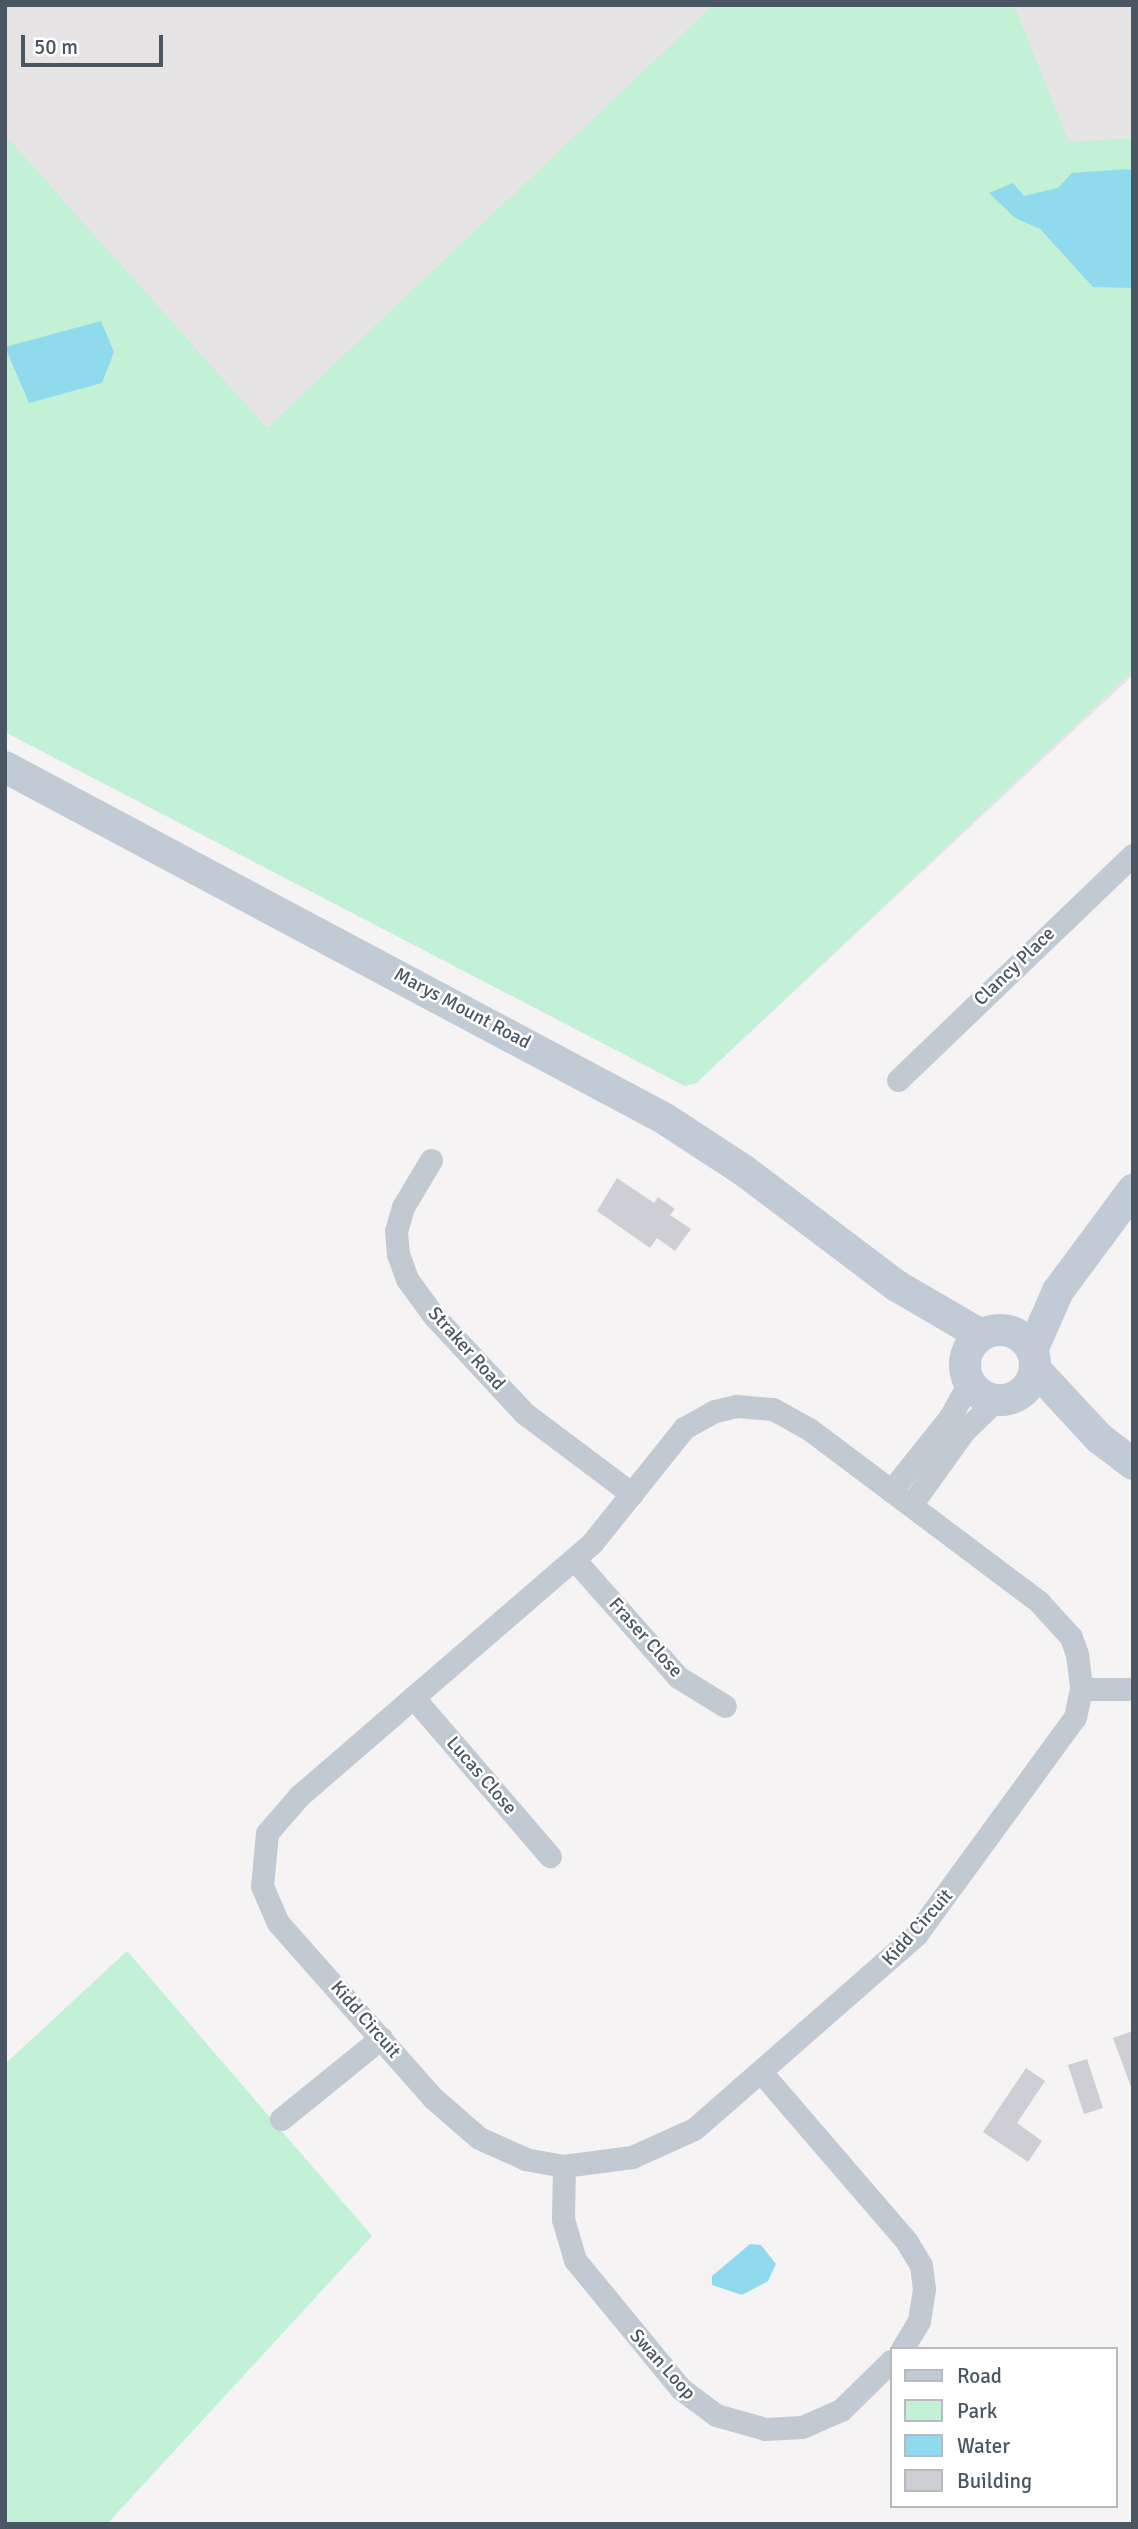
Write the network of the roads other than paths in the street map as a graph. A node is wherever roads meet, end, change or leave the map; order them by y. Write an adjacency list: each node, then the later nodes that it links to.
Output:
1 (5, 766): 6 (street, Marys Mount Road)
2 (1133, 855): 3 (street, Clancy Place)
3 (898, 1080)
4 (431, 1160): 15 (street, Straker Road)
5 (1133, 1190): 7 (street)
6 (897, 1286): 8 (street, Marys Mount Road); 10 (street, Marys Mount Road)
7 (1058, 1291): 8 (street); 9 (street)
8 (994, 1332): 9 (street); 10 (street)
9 (1034, 1359): 11 (street); 12 (street)
10 (967, 1373): 11 (street); 14 (street)
11 (1007, 1398): 12 (street); 16 (street)
12 (1100, 1438): 13 (street)
13 (1133, 1464)
14 (891, 1490): 15 (street, Kidd Circuit); 16 (street, Kidd Circuit)
15 (632, 1494): 17 (street, Kidd Circuit)
16 (911, 1505): 18 (street, Kidd Circuit)
17 (574, 1559): 20 (street, Kidd Circuit); 21 (street, Fraser Close)
18 (1081, 1689): 19 (street); 24 (street, Kidd Circuit)
19 (1133, 1689)
20 (413, 1697): 22 (street, Lucas Close); 23 (street, Kidd Circuit)
21 (725, 1706)
22 (550, 1856)
23 (380, 2038): 25 (street); 26 (street, Kidd Circuit)
24 (761, 2072): 26 (street, Kidd Circuit); 27 (street)
25 (281, 2119)
26 (564, 2166): 28 (street, Swan Loop)
27 (903, 2347)
28 (890, 2362)

